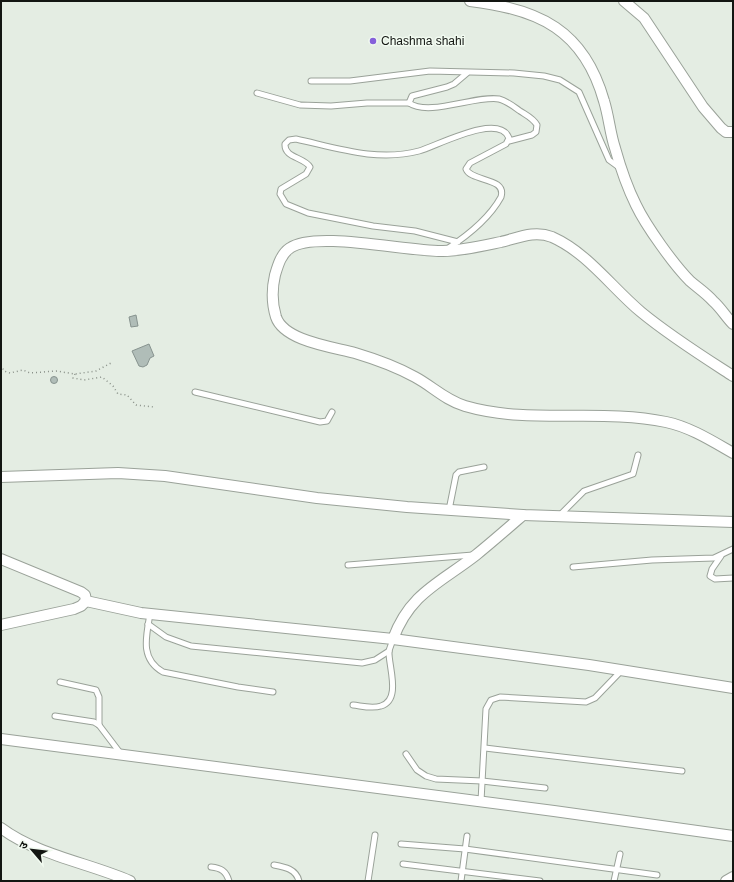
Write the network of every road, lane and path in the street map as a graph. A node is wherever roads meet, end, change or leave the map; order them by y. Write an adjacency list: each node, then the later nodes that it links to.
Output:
1 (470, 1): 9 (street)
2 (624, 1): 7 (street)
3 (467, 73): 4 (lane); 6 (lane); 9 (lane)
4 (311, 81)
5 (257, 93): 6 (lane)
6 (409, 103): 8 (lane)
7 (733, 132)
8 (509, 141): 10 (lane); 10 (lane)
9 (623, 169): 12 (street)
10 (458, 242): 11 (lane)
11 (443, 251): 16 (street); 20 (street)
12 (733, 324)
13 (111, 363): 15 (path)
14 (1, 366): 15 (path)
15 (75, 374): 18 (path)
16 (733, 376)
17 (195, 392): 19 (lane)
18 (154, 406)
19 (332, 412)
20 (733, 453)
21 (638, 455): 26 (lane)
22 (484, 467): 24 (lane)
23 (1, 477): 24 (street)
24 (449, 510): 25 (street)
25 (523, 515): 26 (street); 29 (street)
26 (559, 516): 27 (street)
27 (733, 522)
28 (733, 550): 30 (lane)
29 (477, 554): 32 (lane); 39 (street)
30 (721, 556): 33 (lane); 34 (lane)
31 (1, 559): 35 (street)
32 (348, 565)
33 (573, 567)
34 (733, 578)
35 (86, 601): 36 (street); 38 (street)
36 (150, 614): 37 (lane); 39 (street)
37 (148, 624): 40 (lane); 44 (lane)
38 (1, 625)
39 (393, 638): 40 (lane); 41 (street)
40 (389, 651): 45 (lane)
41 (622, 670): 43 (street); 49 (lane)
42 (60, 682): 47 (lane)
43 (733, 688)
44 (273, 692)
45 (353, 705)
46 (56, 716): 47 (lane)
47 (99, 725): 51 (lane)
48 (1, 739): 51 (street)
49 (485, 748): 52 (lane); 53 (lane)
50 (406, 754): 53 (lane)
51 (121, 755): 55 (street)
52 (682, 771)
53 (482, 781): 54 (lane); 55 (lane)
54 (545, 788)
55 (481, 801): 57 (street)
56 (1, 828): 72 (street)
57 (717, 834): 60 (street); 61 (street)
58 (375, 835): 75 (lane)
59 (467, 836): 63 (lane)
60 (733, 836)
61 (733, 843)
62 (401, 844): 63 (lane)
63 (465, 849): 68 (lane); 69 (lane)
64 (620, 854): 68 (lane)
65 (403, 864): 69 (lane)
66 (274, 865): 74 (lane)
67 (211, 867): 73 (lane)
68 (617, 870): 70 (lane); 78 (lane)
69 (462, 871): 76 (lane); 77 (lane)
70 (657, 875)
71 (733, 877): 79 (street)
72 (130, 881)
73 (229, 881)
74 (299, 881)
75 (368, 881)
76 (461, 881)
77 (540, 881)
78 (614, 881)
79 (726, 881)

